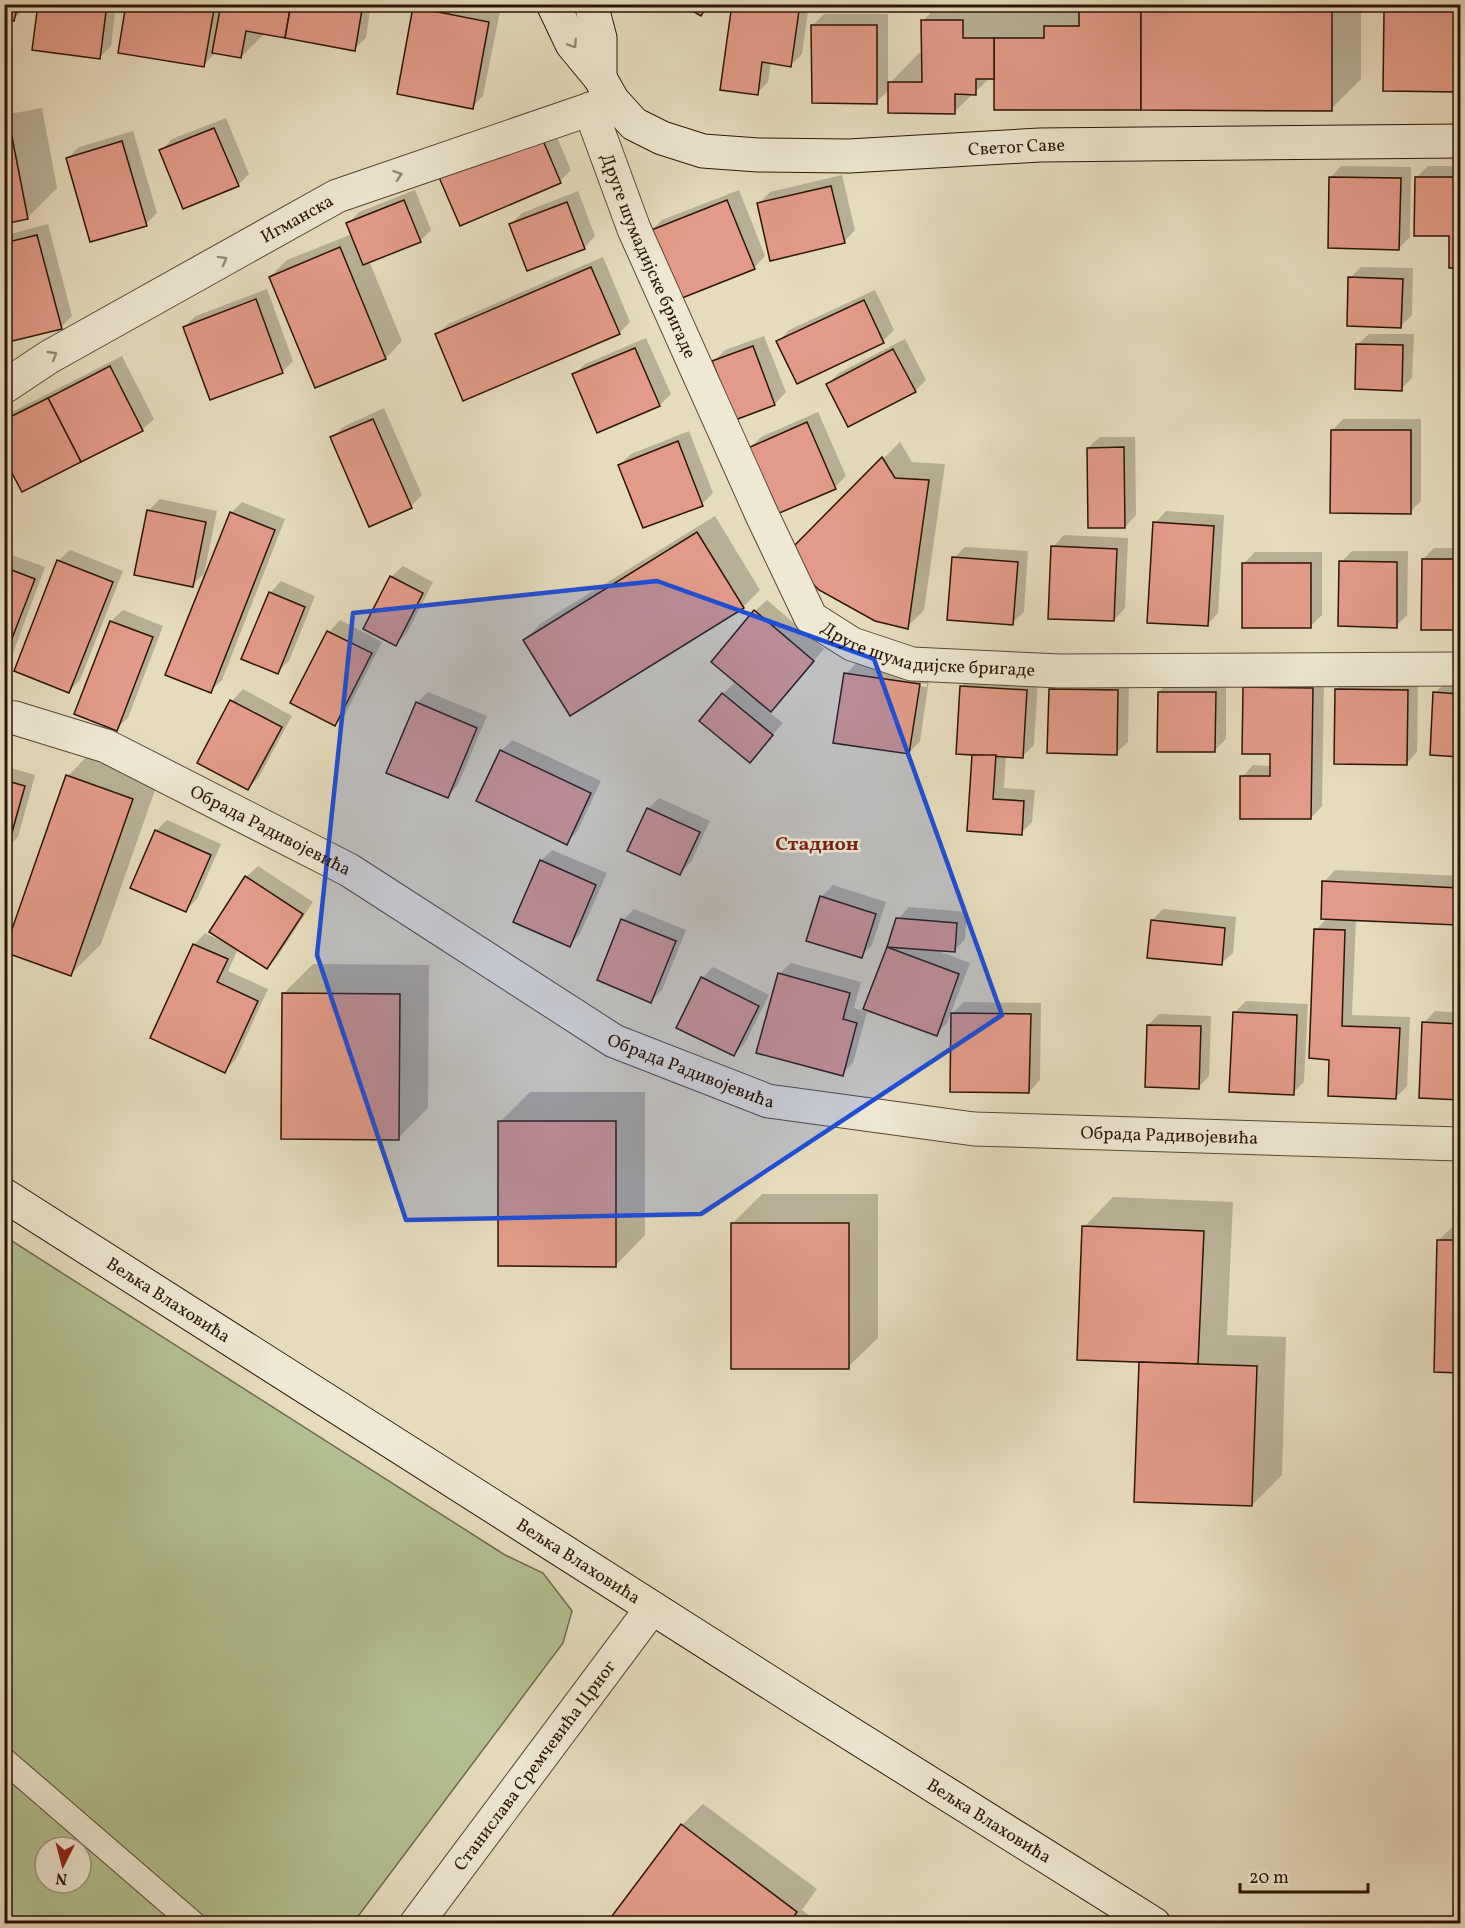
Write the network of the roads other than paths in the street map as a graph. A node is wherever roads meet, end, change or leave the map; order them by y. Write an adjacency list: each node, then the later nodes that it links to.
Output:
1 (553, 4): 3 (street, Друге шумадијске бригаде, one-way to 3)
2 (591, 4): 3 (street, Друге шумадијске бригаде)
3 (601, 96): 4 (street, Светог Саве); 5 (street, Игманска, one-way to 3); 6 (street, Друге шумадијске бригаде)
4 (1461, 141)
5 (4, 387)
6 (1461, 669)
7 (4, 717): 8 (street, Обрада Радивојевића)
8 (1461, 1144)
9 (4, 1195): 10 (street, Вељка Влаховића)
10 (652, 1608): 13 (street, Станислава Сремчевића Црног); 14 (street, Вељка Влаховића)
11 (4, 1760): 12 (lane)
12 (194, 1923)
13 (416, 1923)
14 (1154, 1923)

